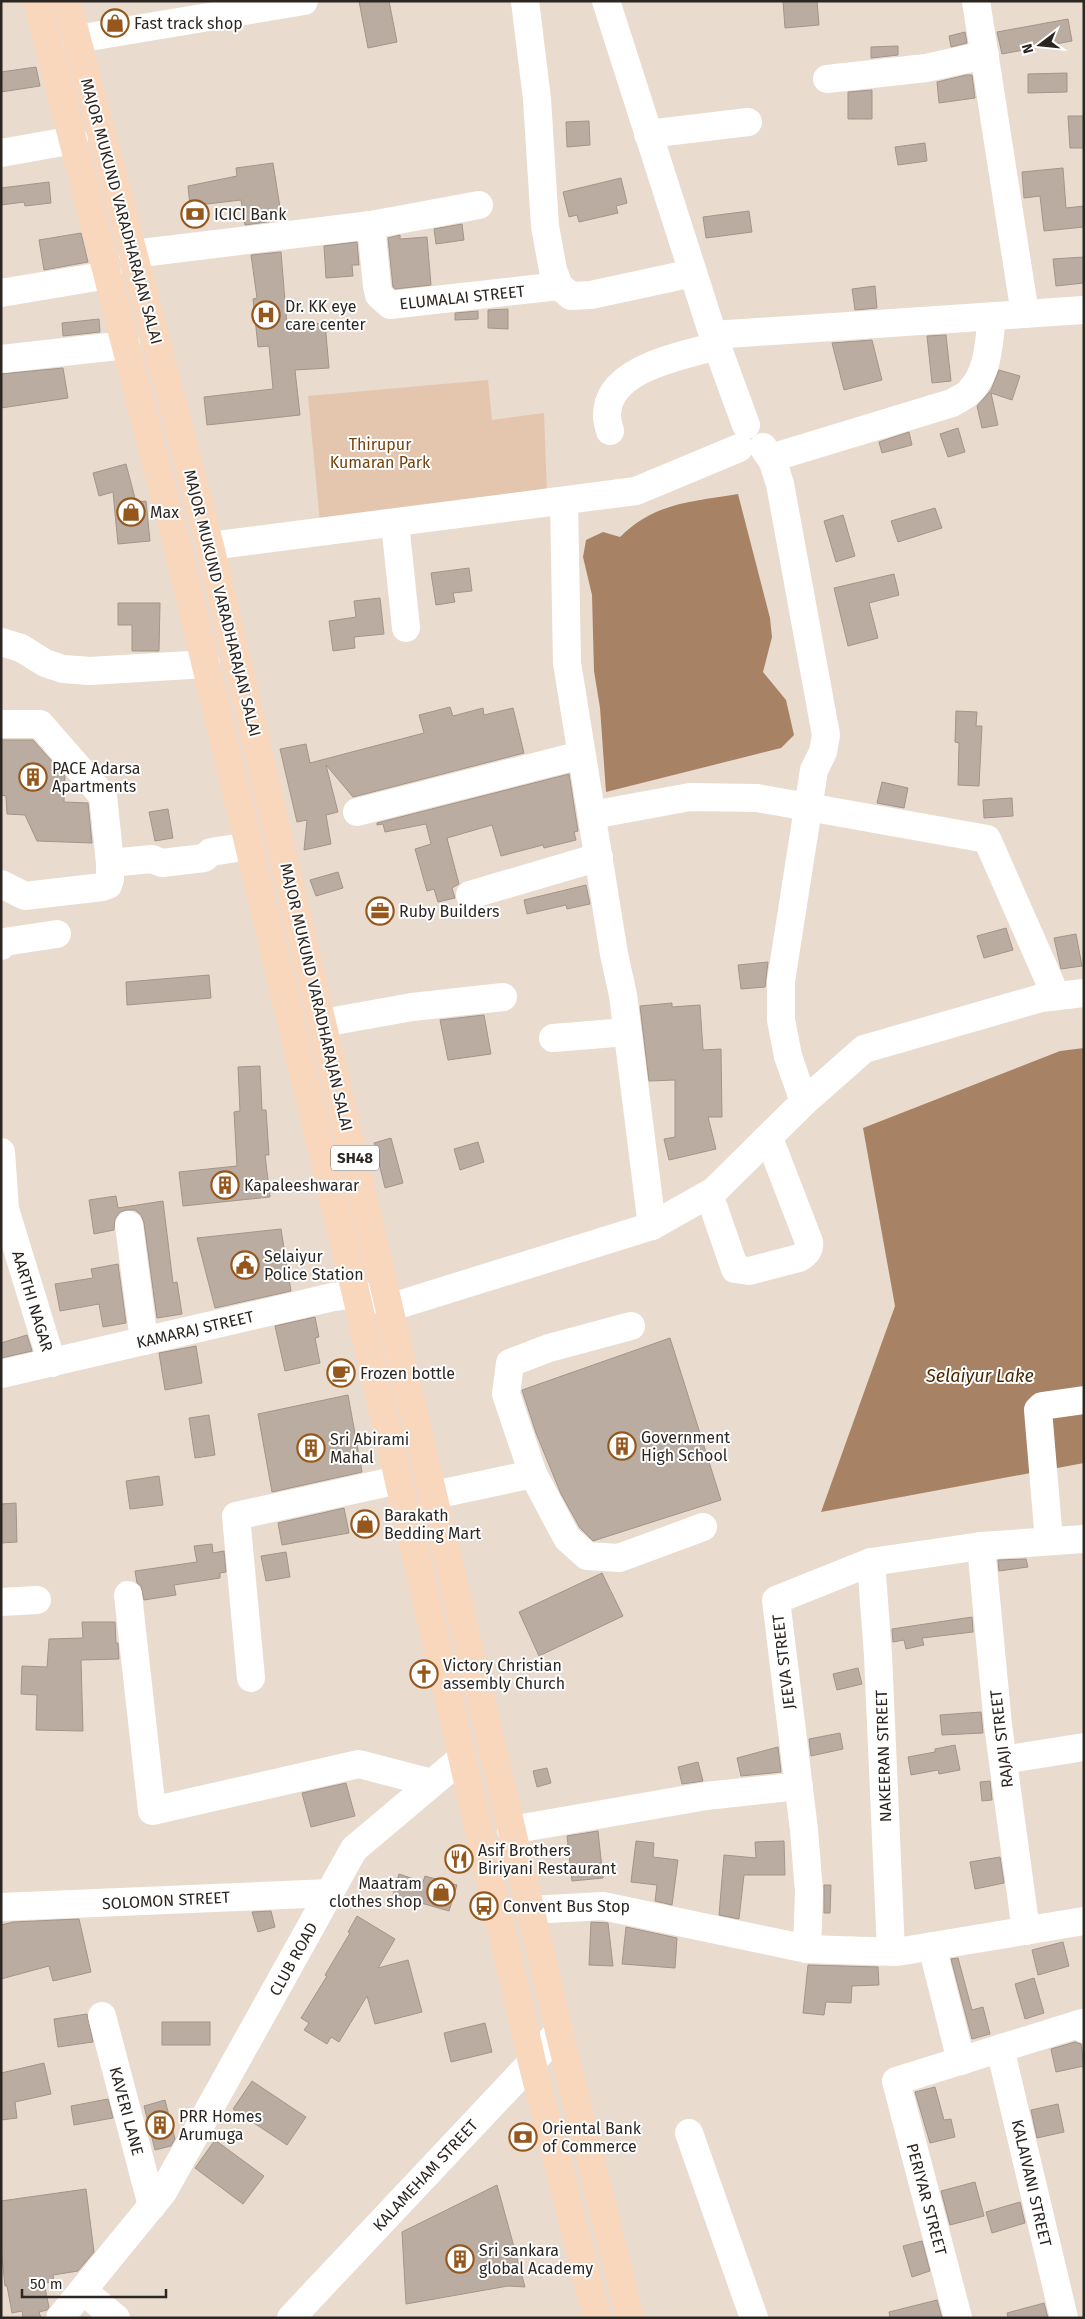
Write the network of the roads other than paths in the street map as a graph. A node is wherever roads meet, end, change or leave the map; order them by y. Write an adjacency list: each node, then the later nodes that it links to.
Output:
1 (37, 1): 12 (main road, MAJOR MUKUND VARADHARAJAN SALAI / SH48)
2 (67, 1): 7 (main road, MAJOR MUKUND VARADHARAJAN SALAI / SH48)
3 (304, 1): 7 (street)
4 (525, 1): 19 (street)
5 (606, 1): 11 (street)
6 (976, 1): 8 (street)
7 (77, 39): 16 (main road, MAJOR MUKUND VARADHARAJAN SALAI / SH48)
8 (985, 55): 9 (street); 22 (street)
9 (827, 79)
10 (748, 122): 11 (street)
11 (648, 134): 17 (street)
12 (74, 140): 13 (street); 18 (main road, MAJOR MUKUND VARADHARAJAN SALAI / SH48)
13 (1, 154)
14 (480, 205): 15 (street)
15 (371, 225): 16 (street); 19 (street, ELUMALAI STREET)
16 (138, 253): 31 (main road, MAJOR MUKUND VARADHARAJAN SALAI / SH48)
17 (693, 273): 19 (street); 24 (street)
18 (108, 275): 20 (street); 25 (main road, MAJOR MUKUND VARADHARAJAN SALAI / SH48)
19 (559, 286)
20 (1, 293)
21 (1084, 310): 22 (street)
22 (1025, 314): 23 (street)
23 (992, 316): 24 (street); 28 (street)
24 (715, 340): 27 (street); 28 (street)
25 (126, 345): 26 (street); 34 (main road, MAJOR MUKUND VARADHARAJAN SALAI / SH48)
26 (1, 359)
27 (610, 431)
28 (755, 445): 29 (street); 37 (street)
29 (564, 501): 30 (street); 36 (street)
30 (395, 523): 31 (street); 32 (street)
31 (210, 546): 50 (main road, MAJOR MUKUND VARADHARAJAN SALAI / SH48)
32 (406, 628)
33 (1, 642): 34 (street)
34 (206, 664): 40 (main road, MAJOR MUKUND VARADHARAJAN SALAI / SH48)
35 (1, 724): 42 (street)
36 (581, 755): 38 (street); 39 (street)
37 (808, 806): 39 (street); 48 (street); 53 (street)
38 (357, 812)
39 (592, 815): 41 (street)
40 (249, 846): 42 (street); 59 (main road, MAJOR MUKUND VARADHARAJAN SALAI / SH48)
41 (598, 857): 44 (street); 51 (street)
42 (110, 863): 43 (street)
43 (1, 884)
44 (470, 895)
45 (57, 934): 46 (street)
46 (1, 946)
47 (1084, 993): 48 (street)
48 (1056, 996): 53 (street)
49 (503, 997): 50 (street)
50 (323, 1023): 60 (main road, MAJOR MUKUND VARADHARAJAN SALAI / SH48)
51 (627, 1032): 52 (street); 58 (street)
52 (553, 1038)
53 (789, 1118): 55 (street); 55 (street)
54 (1, 1152): 56 (street, AARTHI NAGAR)
55 (709, 1194): 58 (street)
56 (3, 1209): 63 (street, AARTHI NAGAR)
57 (129, 1225): 62 (street)
58 (652, 1226): 60 (street)
59 (356, 1294): 60 (street, KAMARAJ STREET); 62 (street, KAMARAJ STREET); 67 (main road, MAJOR MUKUND VARADHARAJAN SALAI / SH48)
60 (390, 1304): 68 (main road, MAJOR MUKUND VARADHARAJAN SALAI / SH48)
61 (631, 1326): 66 (street)
62 (144, 1341): 63 (street, KAMARAJ STREET)
63 (52, 1363): 64 (street, KAMARAJ STREET)
64 (1, 1374)
65 (1084, 1400): 71 (street)
66 (533, 1474): 68 (street); 69 (street)
67 (398, 1480): 77 (street); 79 (main road, MAJOR MUKUND VARADHARAJAN SALAI / SH48)
68 (434, 1495): 83 (main road, MAJOR MUKUND VARADHARAJAN SALAI / SH48)
69 (703, 1527)
70 (1084, 1539): 71 (street, JEEVA STREET)
71 (1050, 1541): 72 (street, JEEVA STREET)
72 (981, 1546): 73 (street, JEEVA STREET); 80 (street, RAJAJI STREET)
73 (871, 1562): 82 (street, JEEVA STREET); 91 (street, NAKEERAN STREET)
74 (128, 1595): 81 (street)
75 (37, 1600): 76 (street)
76 (1, 1602)
77 (251, 1678)
78 (1084, 1747): 80 (street)
79 (462, 1758): 81 (street, CLUB ROAD); 97 (main road, MAJOR MUKUND VARADHARAJAN SALAI / SH48)
80 (1003, 1760): 88 (street, RAJAJI STREET)
81 (432, 1783): 84 (street, CLUB ROAD)
82 (798, 1786): 83 (street); 90 (street, JEEVA STREET)
83 (511, 1830): 86 (main road, MAJOR MUKUND VARADHARAJAN SALAI / SH48)
84 (330, 1893): 85 (street, SOLOMON STREET); 99 (street, CLUB ROAD)
85 (1, 1907)
86 (530, 1910): 90 (street); 94 (main road, MAJOR MUKUND VARADHARAJAN SALAI / SH48)
87 (1084, 1921): 88 (street)
88 (1026, 1931): 89 (street)
89 (932, 1946): 91 (street); 96 (street)
90 (806, 1948): 91 (street)
91 (891, 1951)
92 (102, 2016): 99 (street, KAVERI LANE)
93 (1084, 2029): 95 (street)
94 (559, 2031): 97 (street, KALAMEHAM STREET); 105 (main road, MAJOR MUKUND VARADHARAJAN SALAI / SH48)
95 (1000, 2048): 96 (street); 108 (street, KALAIVANI STREET)
96 (961, 2061): 107 (street, PERIYAR STREET)
97 (532, 2062): 103 (street, KALAMEHAM STREET); 104 (main road, MAJOR MUKUND VARADHARAJAN SALAI / SH48)
98 (689, 2133): 106 (street)
99 (158, 2199): 100 (street, CLUB ROAD)
100 (82, 2291): 101 (street, CLUB ROAD); 102 (street)
101 (60, 2318)
102 (116, 2318)
103 (290, 2318)
104 (597, 2318)
105 (630, 2318)
106 (754, 2318)
107 (958, 2318)
108 (1064, 2318)

